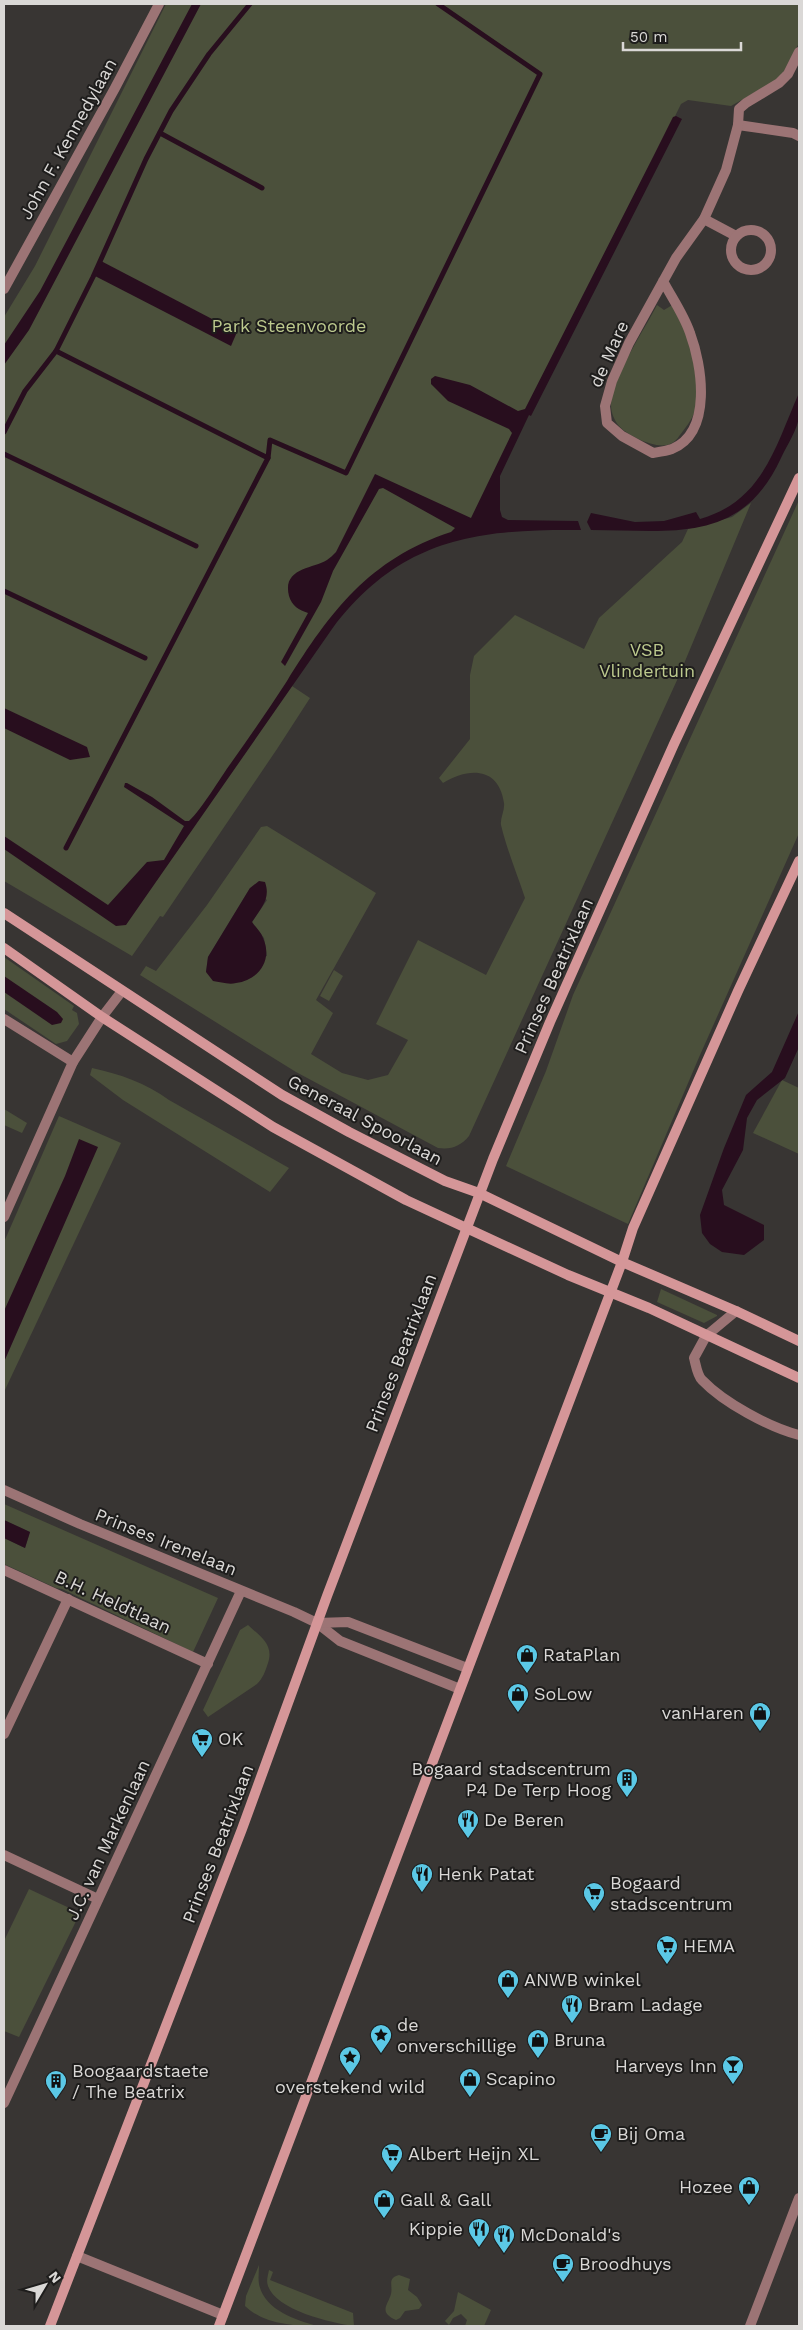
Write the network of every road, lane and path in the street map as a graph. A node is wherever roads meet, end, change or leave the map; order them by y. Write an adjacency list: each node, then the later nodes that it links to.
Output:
1 (159, 4): 8 (street, John F. Kennedylaan)
2 (799, 52): 3 (street, de Mare)
3 (738, 124): 4 (street); 5 (street, de Mare)
4 (799, 136)
5 (704, 219): 6 (street); 7 (street, de Mare)
6 (736, 236): 6 (street)
7 (664, 281): 7 (street, de Mare)
8 (4, 289)
9 (799, 478): 17 (main road, Prinses Beatrixlaan)
10 (798, 865): 20 (main road)
11 (4, 913): 13 (main road, Generaal Spoorlaan)
12 (4, 948): 14 (main road)
13 (122, 991): 14 (street); 17 (main road, Generaal Spoorlaan)
14 (102, 1017): 16 (street); 19 (main road)
15 (4, 1019): 16 (street)
16 (73, 1062): 18 (street)
17 (479, 1193): 19 (main road, Prinses Beatrixlaan); 20 (main road, Generaal Spoorlaan)
18 (4, 1217)
19 (466, 1227): 21 (main road); 31 (main road, Prinses Beatrixlaan)
20 (622, 1262): 21 (main road); 22 (main road, Generaal Spoorlaan)
21 (610, 1293): 23 (main road); 33 (main road)
22 (736, 1311): 23 (street); 24 (main road, Generaal Spoorlaan)
23 (706, 1336): 25 (main road); 26 (street)
24 (799, 1341)
25 (799, 1378)
26 (799, 1435)
27 (4, 1490): 29 (street, Prinses Irenelaan)
28 (4, 1570): 30 (street, B.H. Heldtlaan)
29 (241, 1591): 31 (street, Prinses Irenelaan); 32 (street, J.C. van Markenlaan)
30 (68, 1599): 32 (street, B.H. Heldtlaan); 35 (street)
31 (317, 1623): 33 (street, Prinses Irenelaan); 34 (street, Prinses Irenelaan); 40 (main road, Prinses Beatrixlaan)
32 (208, 1664): 37 (street, J.C. van Markenlaan)
33 (467, 1668): 34 (main road)
34 (460, 1689): 41 (main road)
35 (4, 1734)
36 (4, 1855): 37 (street)
37 (98, 1899): 38 (street, J.C. van Markenlaan)
38 (4, 2103)
39 (799, 2198): 44 (street)
40 (77, 2256): 41 (street); 42 (main road, Prinses Beatrixlaan)
41 (223, 2315): 43 (main road)
42 (50, 2326)
43 (219, 2326)
44 (750, 2326)

